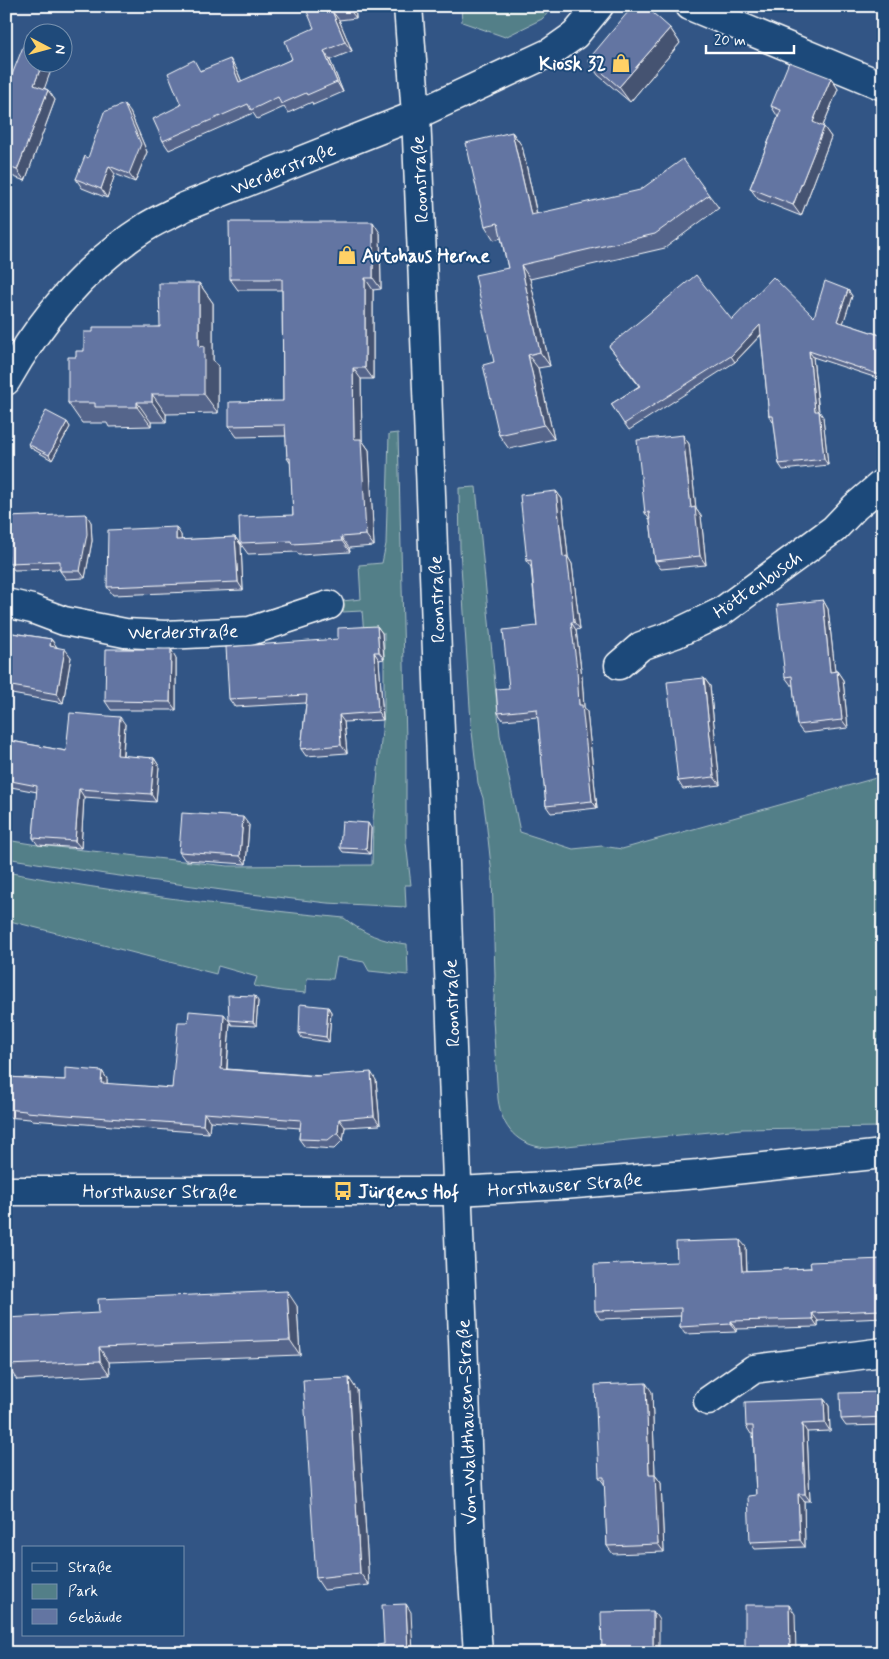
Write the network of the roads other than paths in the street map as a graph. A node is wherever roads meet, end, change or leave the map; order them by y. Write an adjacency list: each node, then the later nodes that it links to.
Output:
1 (408, 6): 5 (street, Roonstraße)
2 (599, 6): 5 (street, Werderstraße)
3 (690, 6): 4 (street)
4 (883, 86)
5 (416, 115): 6 (street, Werderstraße); 13 (street, Roonstraße)
6 (6, 381)
7 (883, 483): 10 (street, Höttenbusch)
8 (6, 603): 9 (street, Werderstraße)
9 (329, 605)
10 (619, 665)
11 (883, 1154): 13 (street, Horsthauser Straße)
12 (6, 1191): 13 (street, Horsthauser Straße)
13 (458, 1191): 16 (street, Von-Waldthausen-Straße)
14 (883, 1352): 15 (street)
15 (708, 1402)
16 (478, 1653)

